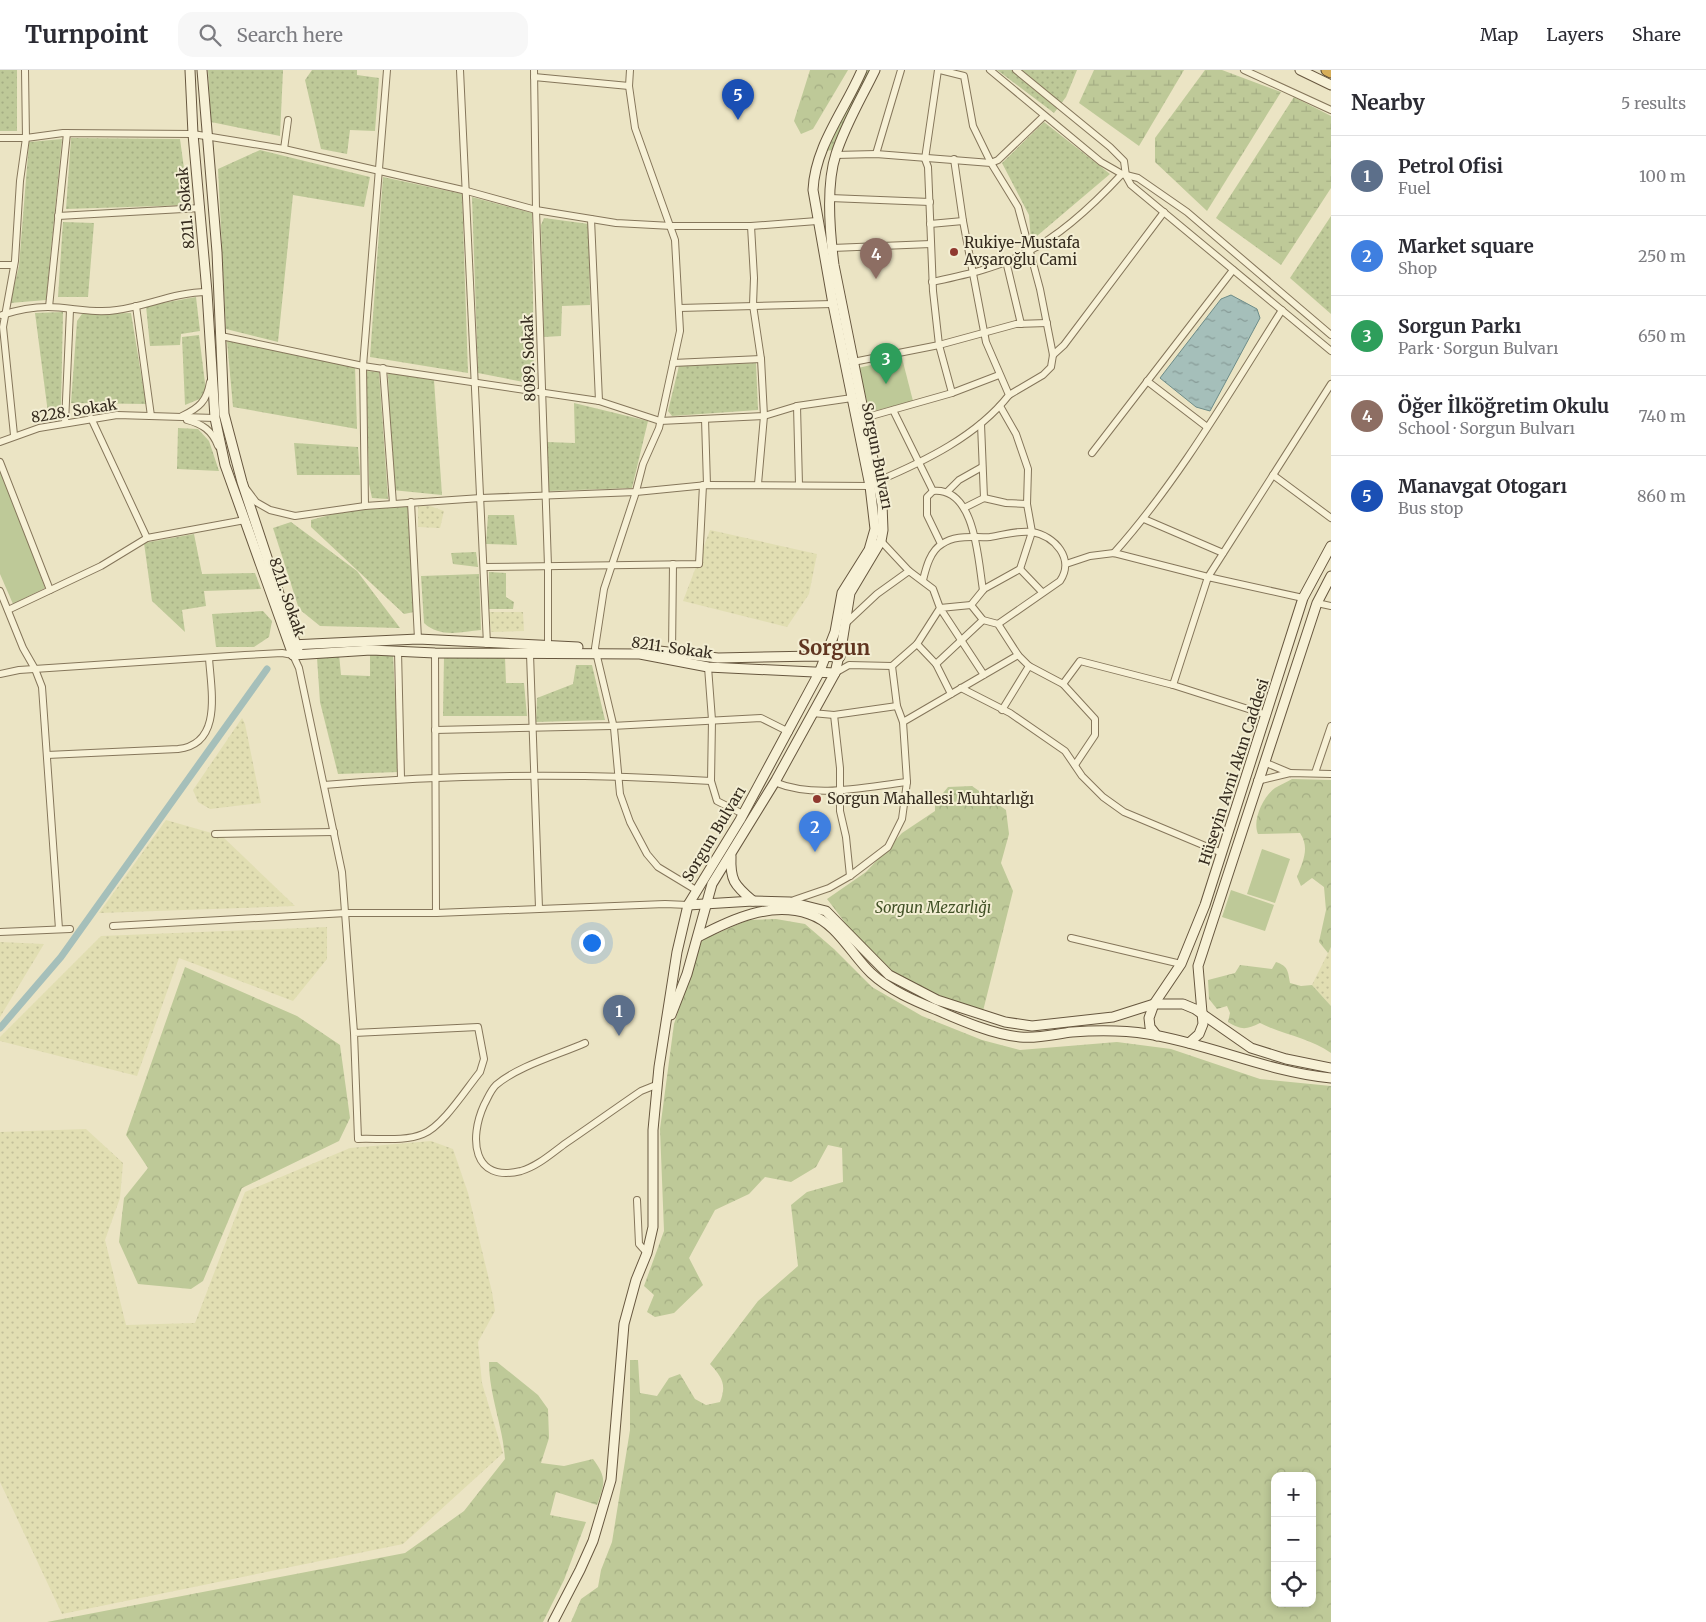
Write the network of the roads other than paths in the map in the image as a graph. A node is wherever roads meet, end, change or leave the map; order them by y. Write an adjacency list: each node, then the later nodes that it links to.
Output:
1 (25, 70): 27 (street)
2 (190, 70): 24 (main road, 8211. Sokak)
3 (202, 70): 25 (main road)
4 (387, 70): 35 (street)
5 (460, 70): 37 (street)
6 (630, 70): 19 (street)
7 (862, 70): 29 (main road, Sorgun Bulvarı)
8 (875, 70): 31 (main road, Sorgun Bulvarı)
9 (901, 70): 30 (street)
10 (939, 70): 32 (street); 34 (street)
11 (990, 70): 21 (street)
12 (1016, 70): 36 (street)
13 (1244, 70): 20 (street)
14 (1300, 70): 18 (main road)
15 (1328, 70): 16 (highway)
16 (1331, 72)
17 (534, 74): 19 (street); 42 (street, 8089. Sokak)
18 (1331, 85)
19 (629, 86): 49 (street)
20 (1331, 110)
21 (1044, 116): 34 (street); 36 (street)
22 (288, 120): 28 (street)
23 (67, 133): 24 (street); 27 (street); 44 (street)
24 (193, 134): 25 (street); 41 (main road, 8211. Sokak)
25 (208, 136): 28 (street); 73 (main road)
26 (0, 138): 27 (street)
27 (26, 138): 56 (street)
28 (284, 149): 35 (street)
29 (818, 154): 31 (main road); 40 (main road, Sorgun Bulvarı)
30 (876, 154): 31 (street); 32 (street)
31 (835, 155): 38 (main road, Sorgun Bulvarı)
32 (925, 159): 33 (street); 39 (street)
33 (954, 159): 34 (street); 47 (street)
34 (991, 163): 53 (street)
35 (377, 170): 37 (street); 80 (street)
36 (1124, 175): 43 (street); 53 (street); 72 (street)
37 (466, 191): 42 (street); 85 (street)
38 (830, 198): 39 (street); 40 (main road); 52 (main road, Sorgun Bulvarı)
39 (930, 202): 48 (street)
40 (814, 203): 46 (main road, Sorgun Bulvarı)
41 (201, 208): 44 (street); 60 (main road, 8211. Sokak)
42 (536, 210): 45 (street); 87 (street, 8089. Sokak)
43 (1164, 212): 57 (street); 76 (street)
44 (58, 216): 64 (street)
45 (591, 219): 49 (street); 91 (street)
46 (817, 221): 50 (street); 61 (main road, Sorgun Bulvarı)
47 (963, 221): 48 (street); 58 (street)
48 (930, 224): 51 (street)
49 (672, 226): 50 (street); 65 (street)
50 (751, 226): 63 (street)
51 (931, 244): 52 (street); 59 (street)
52 (832, 248): 78 (main road, Sorgun Bulvarı)
53 (1028, 252): 54 (street); 69 (street)
54 (1006, 261): 58 (street); 70 (street)
55 (0, 265): 56 (street)
56 (14, 265): 68 (street)
57 (1233, 270): 67 (street); 84 (street)
58 (974, 273): 59 (street); 71 (street)
59 (932, 282): 74 (street)
60 (208, 292): 62 (street); 82 (main road, 8211. Sokak)
61 (833, 304): 63 (street); 90 (main road, Sorgun Bulvarı)
62 (136, 306): 66 (street); 95 (street)
63 (753, 306): 65 (street); 77 (street)
64 (49, 307): 66 (street); 68 (street)
65 (679, 308): 79 (street)
66 (70, 310): 103 (street)
67 (1282, 310): 75 (street); 105 (street)
68 (2, 315): 106 (street)
69 (1047, 323): 70 (street); 76 (street)
70 (1021, 324): 71 (street)
71 (985, 332): 74 (street); 83 (street)
72 (1331, 335)
73 (221, 336): 80 (street); 114 (main road)
74 (939, 345): 78 (street); 88 (street)
75 (1331, 351)
76 (1053, 355): 89 (street)
77 (761, 359): 79 (street); 96 (street)
78 (854, 362): 100 (main road, Sorgun Bulvarı)
79 (673, 363): 102 (street)
80 (363, 366): 81 (street); 128 (street)
81 (384, 368): 85 (street); 126 (street)
82 (212, 372): 97 (street); 99 (main road, 8211. Sokak)
83 (999, 374): 88 (street); 89 (street)
84 (1147, 381): 105 (street); 108 (street)
85 (474, 382): 87 (street); 123 (street)
86 (1331, 384): 113 (street)
87 (542, 393): 91 (street); 122 (street, 8089. Sokak)
88 (952, 393): 94 (street)
89 (1009, 395): 93 (street)
90 (852, 398): 92 (street); 117 (main road, Sorgun Bulvarı)
91 (599, 401): 102 (street)
92 (797, 406): 96 (street); 116 (street)
93 (1000, 406): 104 (street); 127 (street)
94 (893, 410): 100 (street); 110 (street)
95 (151, 416): 97 (street, 8228. Sokak); 98 (street, 8228. Sokak)
96 (764, 416): 101 (street); 115 (street)
97 (179, 417): 99 (street, 8228. Sokak); 111 (street)
98 (91, 418): 103 (street, 8228. Sokak); 135 (street)
99 (215, 418): 111 (main road, 8211. Sokak)
100 (864, 418): 117 (main road, Sorgun Bulvarı)
101 (705, 419): 102 (street); 118 (street)
102 (660, 421): 120 (street)
103 (65, 423): 106 (street, 8228. Sokak)
104 (982, 424): 110 (street); 112 (street)
105 (1207, 427): 131 (street)
106 (14, 436): 107 (street, 8228. Sokak)
107 (0, 442)
108 (1092, 453)
109 (0, 462): 151 (street)
110 (919, 464): 117 (street); 119 (street)
111 (225, 466): 132 (main road, 8211. Sokak)
112 (982, 467): 121 (street); 124 (street)
113 (1273, 475): 130 (street); 140 (street)
114 (242, 482): 128 (street); 168 (main road)
115 (758, 484): 116 (street); 118 (street)
116 (799, 484): 117 (street)
117 (874, 484): 136 (main road, Sorgun Bulvarı); 178 (main road, Sorgun Bulvarı)
118 (705, 485): 120 (street); 142 (street)
119 (934, 490): 121 (street); 137 (street)
120 (636, 492): 122 (street); 141 (street)
121 (947, 492): 129 (street)
122 (546, 496): 123 (street); 144 (street, 8089. Sokak)
123 (481, 498): 125 (street); 145 (street)
124 (984, 498): 127 (street); 129 (street)
125 (412, 502): 126 (street); 164 (street)
126 (393, 504): 128 (street)
127 (1027, 504): 133 (street)
128 (365, 506)
129 (966, 508): 134 (street)
130 (1331, 518)
131 (1144, 519): 139 (street); 140 (street)
132 (245, 520): 135 (street); 168 (main road, 8211. Sokak)
133 (1032, 532): 134 (street); 143 (street); 146 (street)
134 (973, 535): 137 (street); 152 (street)
135 (147, 538): 151 (street)
136 (881, 541): 147 (street); 162 (main road, Sorgun Bulvarı)
137 (942, 544): 150 (street)
138 (1331, 546): 155 (main road, Hüseyin Avni Akın Caddesi)
139 (1114, 553): 143 (street); 149 (street)
140 (1223, 553): 149 (street)
141 (612, 564): 142 (street); 144 (street); 171 (street)
142 (673, 564): 173 (street)
143 (1066, 564): 154 (street)
144 (548, 566): 145 (street); 169 (street, 8089. Sokak)
145 (485, 567): 166 (street)
146 (1020, 569): 152 (street); 154 (street)
147 (909, 571): 150 (street); 162 (street)
148 (1331, 576): 156 (main road, Hüseyin Avni Akın Caddesi)
149 (1208, 577): 155 (street); 192 (street)
150 (923, 580): 159 (street)
151 (50, 590): 160 (street)
152 (983, 590): 157 (street)
153 (0, 591): 160 (street)
154 (1042, 592): 163 (street)
155 (1303, 598): 199 (main road, Hüseyin Avni Akın Caddesi)
156 (1317, 603): 158 (street); 208 (main road, Hüseyin Avni Akın Caddesi)
157 (971, 605): 159 (street); 161 (street)
158 (1331, 606)
159 (940, 608): 165 (street); 167 (street)
160 (8, 610): 186 (street)
161 (983, 620): 163 (street); 165 (street)
162 (845, 624): 179 (main road, Sorgun Bulvarı)
163 (998, 624): 177 (street)
164 (418, 639): 166 (main road); 168 (main road)
165 (961, 640): 181 (street); 190 (street)
166 (487, 644): 169 (main road)
167 (917, 644): 181 (street); 183 (street)
168 (292, 645): 174 (street); 176 (main road)
169 (548, 646): 171 (main road)
170 (398, 651): 172 (main road, 8211. Sokak); 176 (main road, 8211. Sokak); 214 (street)
171 (596, 651): 173 (main road); 175 (main road, 8211. Sokak); 185 (main road, 8211. Sokak); 203 (street)
172 (435, 652): 175 (main road, 8211. Sokak); 205 (street)
173 (672, 652): 178 (main road)
174 (282, 654): 176 (street); 180 (street)
175 (530, 654): 202 (street)
176 (296, 655): 221 (street)
177 (1018, 655): 184 (street); 190 (street)
178 (826, 656): 179 (main road); 187 (main road, Sorgun Bulvarı)
179 (840, 657): 182 (street); 188 (main road, Sorgun Bulvarı)
180 (209, 658): 186 (street); 207 (street)
181 (936, 664): 194 (street)
182 (849, 665): 183 (street); 188 (street)
183 (892, 666): 195 (street)
184 (1029, 666): 191 (street); 196 (street)
185 (708, 667): 187 (main road, 8211. Sokak); 200 (street)
186 (35, 669): 189 (street); 207 (street)
187 (819, 672): 188 (main road, 8211. Sokak); 206 (main road, Sorgun Bulvarı)
188 (835, 673): 197 (main road, Sorgun Bulvarı)
189 (0, 674)
190 (984, 675): 193 (street)
191 (1062, 684): 192 (street); 209 (street)
192 (1174, 685): 199 (street)
193 (961, 688): 194 (street); 196 (street)
194 (951, 694): 201 (street)
195 (897, 706): 198 (street); 201 (street)
196 (1002, 710): 209 (street)
197 (812, 713): 198 (street); 219 (main road, Sorgun Bulvarı)
198 (834, 715): 222 (street)
199 (1267, 715): 226 (main road, Hüseyin Avni Akın Caddesi)
200 (712, 720): 203 (street); 206 (street); 217 (street)
201 (902, 722): 220 (street)
202 (531, 726): 203 (street); 205 (street); 213 (street)
203 (612, 726): 216 (street)
204 (1331, 726): 211 (street)
205 (435, 730): 215 (street)
206 (789, 732): 223 (main road, Sorgun Bulvarı)
207 (47, 755): 239 (street)
208 (1264, 762): 210 (street); 218 (main road, Hüseyin Avni Akın Caddesi)
209 (1075, 765): 226 (street)
210 (1290, 773): 211 (street); 218 (street)
211 (1315, 773): 212 (street)
212 (1331, 774)
213 (534, 776): 215 (street); 216 (street); 234 (street)
214 (401, 778): 215 (street); 221 (street)
215 (435, 778): 235 (street)
216 (618, 778): 217 (street); 229 (street)
217 (711, 781): 223 (street)
218 (1257, 781): 246 (main road, Hüseyin Avni Akın Caddesi)
219 (774, 782): 222 (street); 227 (main road, Sorgun Bulvarı)
220 (908, 782): 222 (street); 228 (street)
221 (324, 785): 224 (street)
222 (839, 790): 228 (street)
223 (744, 814): 229 (main road, Sorgun Bulvarı)
224 (334, 832): 225 (street); 236 (street)
225 (215, 834)
226 (1222, 853): 244 (main road, Hüseyin Avni Akın Caddesi)
227 (731, 855): 230 (main road); 232 (main road, Sorgun Bulvarı)
228 (850, 876): 231 (street)
229 (696, 890): 233 (main road, Sorgun Bulvarı)
230 (753, 901): 231 (main road); 232 (main road)
231 (790, 902): 245 (main road)
232 (706, 904): 233 (main road); 242 (main road, Sorgun Bulvarı)
233 (688, 905): 234 (street); 238 (main road, Sorgun Bulvarı)
234 (539, 908): 235 (street)
235 (436, 913): 236 (street)
236 (346, 914): 237 (street); 248 (street)
237 (113, 926)
238 (682, 928): 242 (main road); 247 (main road, Sorgun Bulvarı)
239 (60, 929): 240 (street); 241 (street)
240 (70, 929)
241 (0, 932)
242 (698, 937): 247 (main road, Sorgun Bulvarı); 249 (main road)
243 (1071, 938): 244 (street)
244 (1181, 964): 245 (main road, Hüseyin Avni Akın Caddesi)
245 (1154, 1004): 246 (main road); 249 (main road)
246 (1203, 1016): 251 (main road); 252 (main road)
247 (665, 1029): 254 (main road)
248 (354, 1033): 248 (street)
249 (1157, 1036): 251 (main road)
250 (585, 1043): 254 (street)
251 (1189, 1043): 253 (main road)
252 (1331, 1068)
253 (1331, 1078)
254 (656, 1085): 256 (main road)
255 (637, 1200): 256 (street)
256 (647, 1252): 257 (main road)
257 (553, 1622)

